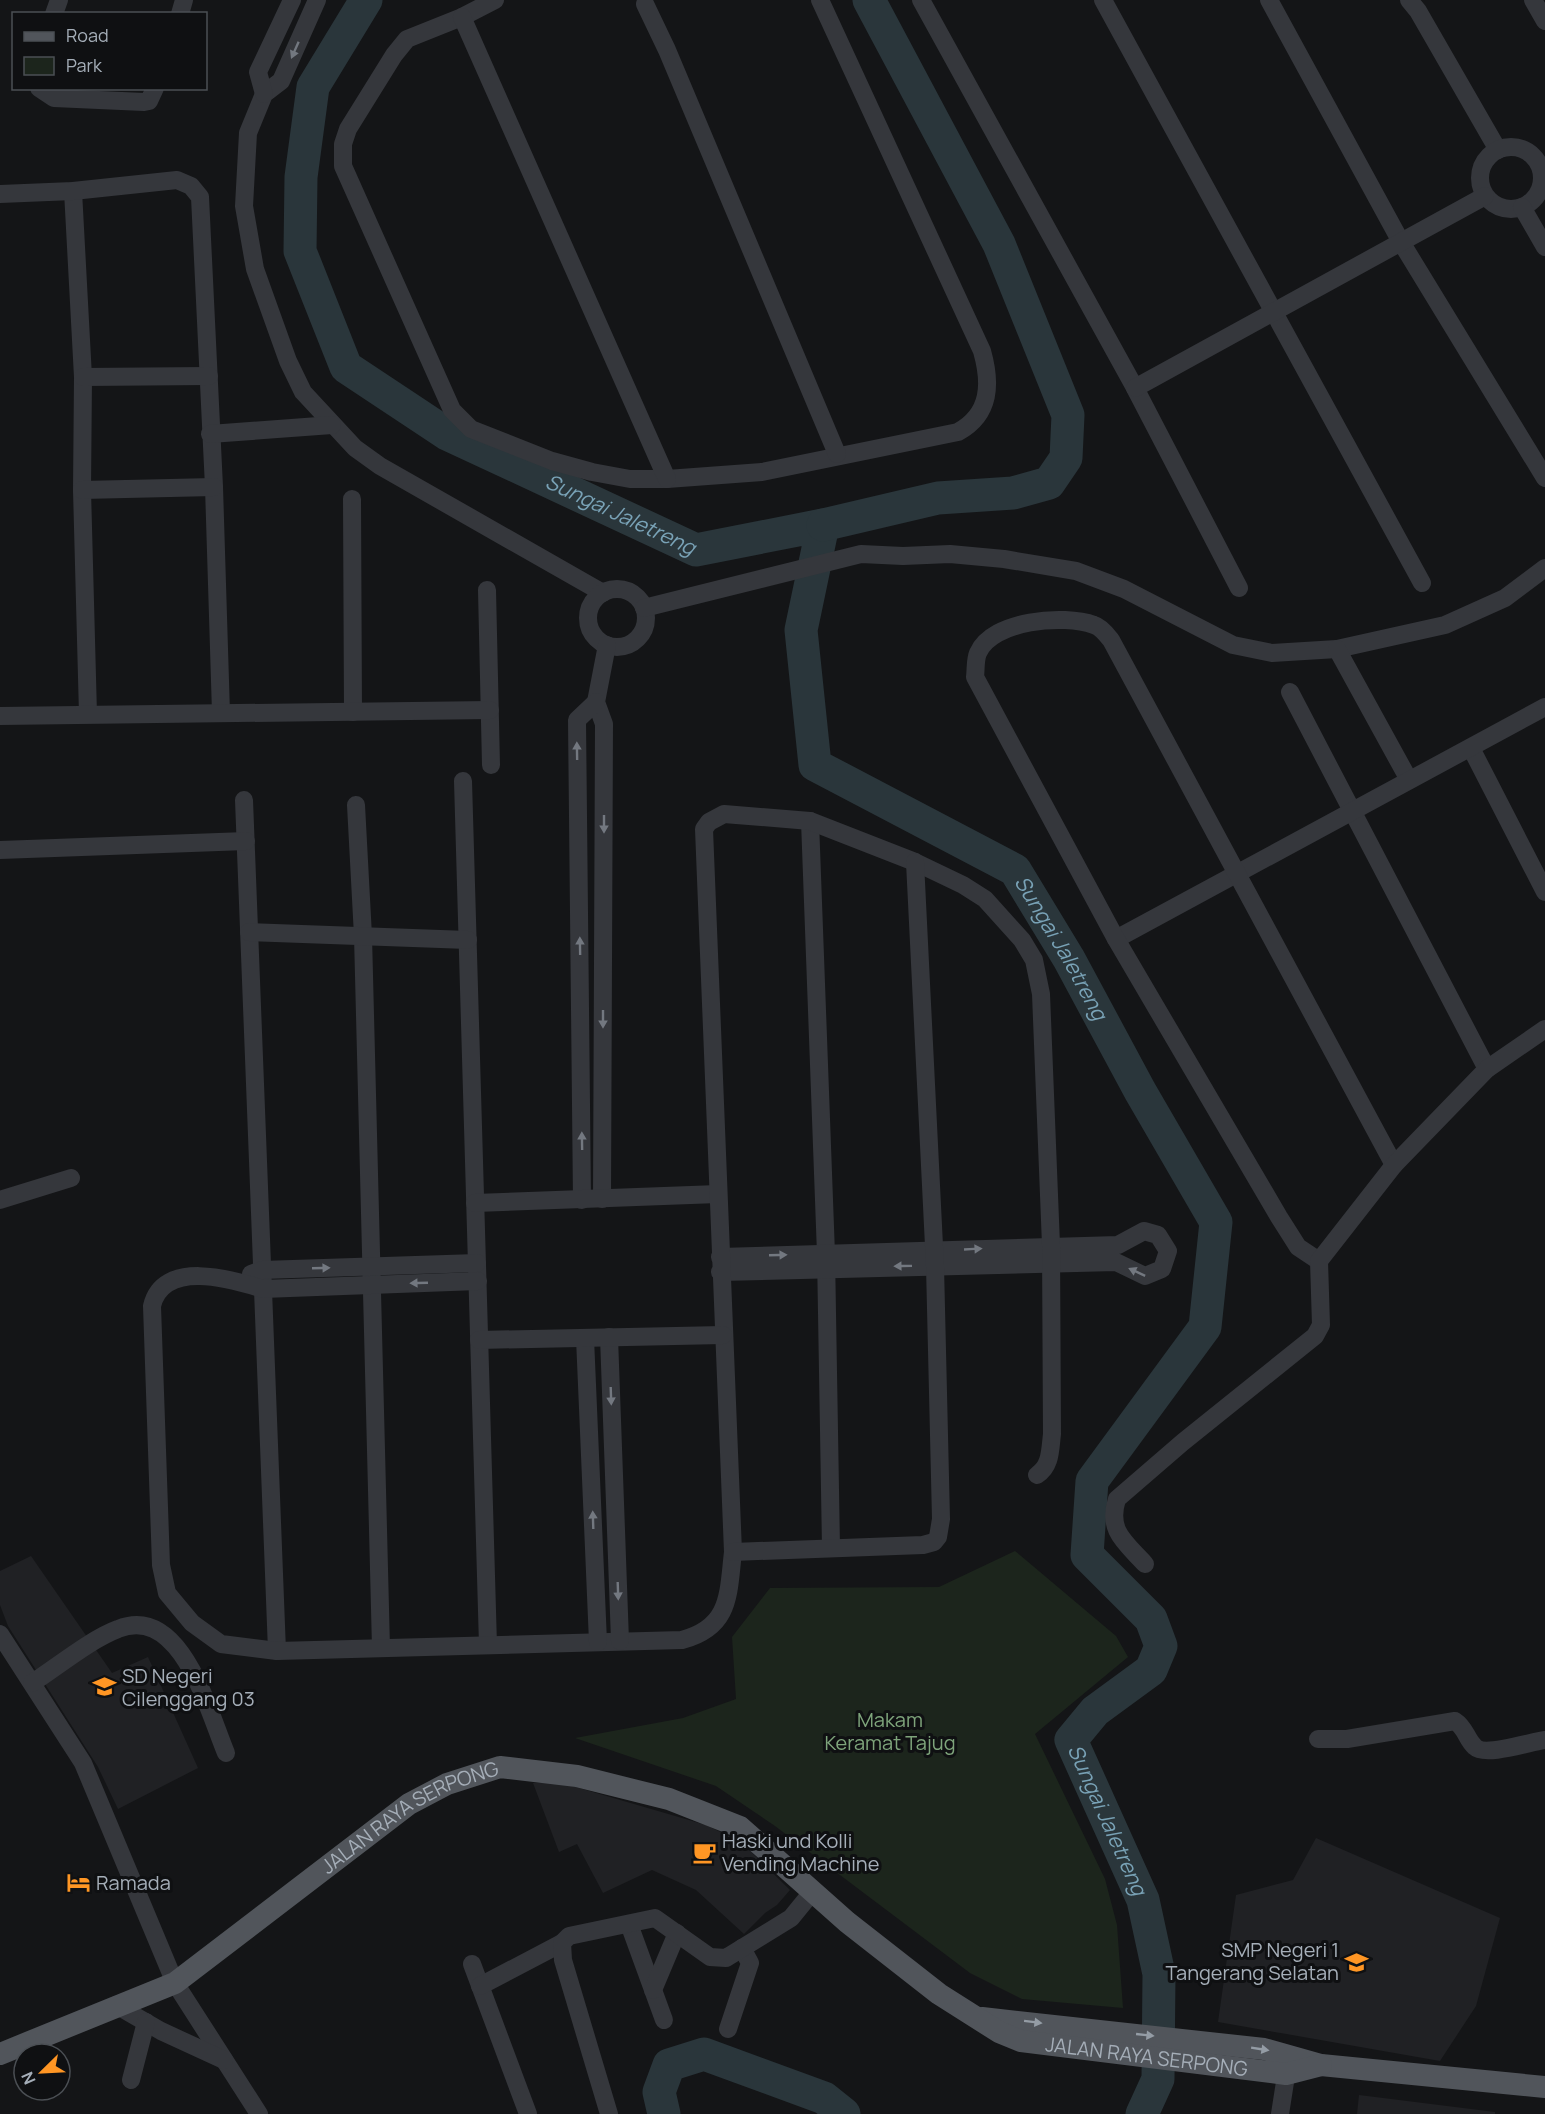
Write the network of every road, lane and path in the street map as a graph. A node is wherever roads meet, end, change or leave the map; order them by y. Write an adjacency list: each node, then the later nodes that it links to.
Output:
1 (292, 0): 15 (street)
2 (317, 0): 15 (street, one-way to 15)
3 (495, 0): 11 (street)
4 (820, 0): 30 (street)
5 (921, 0): 27 (street)
6 (1103, 0): 24 (street)
7 (1269, 0): 22 (street)
8 (1409, 0): 16 (street)
9 (1533, 0): 12 (street)
10 (645, 4): 30 (street)
11 (462, 17): 32 (street); 32 (street)
12 (1545, 21)
13 (42, 90): 14 (street)
14 (154, 90)
15 (264, 94): 28 (street)
16 (1498, 150): 17 (street); 20 (street)
17 (1542, 164): 21 (street)
18 (73, 191): 19 (street); 25 (street); 26 (street)
19 (0, 194)
20 (1485, 196): 21 (street); 22 (street)
21 (1522, 207): 23 (street)
22 (1401, 242): 24 (street); 31 (street)
23 (1545, 247)
24 (1275, 311): 27 (street); 37 (street)
25 (209, 376): 26 (street); 29 (street)
26 (83, 377): 34 (street)
27 (1135, 388): 38 (street)
28 (332, 425): 29 (street); 40 (street)
29 (210, 434): 33 (street)
30 (837, 454): 32 (street)
31 (1545, 478)
32 (667, 479)
33 (214, 487): 34 (street); 49 (street)
34 (82, 490): 50 (street)
35 (352, 499): 48 (street)
36 (1545, 568): 43 (street)
37 (1422, 583)
38 (1239, 588)
39 (487, 590): 47 (street)
40 (603, 593): 41 (street); 42 (street)
41 (644, 609): 42 (street); 43 (street)
42 (607, 645): 45 (street)
43 (1338, 649): 54 (street)
44 (1290, 692): 58 (street)
45 (596, 702): 74 (street, one-way to 74); 76 (street, one-way to 45)
46 (1545, 707): 52 (street)
47 (490, 710): 48 (street); 53 (street)
48 (353, 712): 49 (street)
49 (221, 713): 50 (street)
50 (88, 714): 51 (street)
51 (0, 716)
52 (1471, 748): 54 (street); 64 (street)
53 (492, 765)
54 (1409, 780): 58 (street)
55 (463, 781): 68 (street)
56 (244, 800): 60 (street)
57 (356, 805): 66 (street)
58 (1351, 810): 63 (street); 70 (street)
59 (810, 821): 62 (street); 73 (street); 80 (street)
60 (246, 841): 61 (street); 65 (street)
61 (0, 849)
62 (915, 862): 78 (street); 79 (street)
63 (1238, 875): 67 (street); 67 (street); 71 (street)
64 (1545, 892)
65 (249, 932): 66 (street); 83 (street)
66 (363, 936): 68 (street); 85 (street)
67 (1116, 939): 81 (street)
68 (468, 940): 77 (street)
69 (1545, 1029): 70 (street)
70 (1487, 1069): 71 (street)
71 (1394, 1165): 81 (street)
72 (71, 1178): 75 (street)
73 (718, 1194): 74 (street); 82 (street)
74 (603, 1199): 76 (street)
75 (0, 1200)
76 (582, 1200): 77 (street)
77 (475, 1203): 84 (street)
78 (1052, 1254): 78 (street, one-way to 78); 79 (street); 92 (street)
79 (935, 1258): 80 (street); 93 (street)
80 (826, 1261): 82 (street); 93 (street)
81 (1319, 1261): 95 (street)
82 (720, 1265): 88 (street)
83 (262, 1270): 85 (street, one-way to 85); 86 (street); 87 (street)
84 (477, 1272): 85 (street); 91 (street)
85 (372, 1275): 87 (street); 100 (street)
86 (234, 1280): 87 (street); 101 (street)
87 (263, 1289): 101 (street)
88 (723, 1335): 89 (street); 94 (street)
89 (609, 1337): 90 (street); 97 (street, one-way to 97)
90 (585, 1338): 91 (street); 98 (street, one-way to 90)
91 (479, 1340): 99 (street)
92 (1036, 1475)
93 (831, 1548): 94 (street)
94 (733, 1552): 97 (street)
95 (1145, 1564)
96 (0, 1634): 102 (street)
97 (620, 1641): 98 (street)
98 (598, 1642): 99 (street)
99 (488, 1645): 100 (street)
100 (381, 1648): 101 (street)
101 (277, 1651)
102 (32, 1683): 105 (street); 112 (street)
103 (1318, 1739): 104 (street)
104 (1545, 1740)
105 (226, 1753)
106 (813, 1891): 110 (street); 112 (main road, JALAN RAYA SERPONG); 119 (main road, JALAN RAYA SERPONG)
107 (629, 1924): 108 (street); 109 (street); 114 (street)
108 (677, 1933): 110 (street); 114 (street)
109 (562, 1943): 113 (street); 127 (street)
110 (742, 1948): 118 (street)
111 (472, 1964): 113 (street)
112 (176, 1983): 115 (main road, JALAN RAYA SERPONG); 121 (street)
113 (480, 1986): 126 (street)
114 (653, 1990): 116 (street)
115 (116, 2005): 117 (street); 120 (main road, JALAN RAYA SERPONG)
116 (664, 2020)
117 (146, 2022): 121 (street); 123 (street)
118 (728, 2029)
119 (1087, 2040): 122 (main road, JALAN RAYA SERPONG); 122 (main road, JALAN RAYA SERPONG, one-way to 122)
120 (0, 2054)
121 (224, 2060): 125 (street)
122 (1288, 2064): 124 (main road, JALAN RAYA SERPONG); 128 (street)
123 (131, 2080)
124 (1545, 2088)
125 (259, 2114)
126 (528, 2114)
127 (609, 2114)
128 (1280, 2114)

